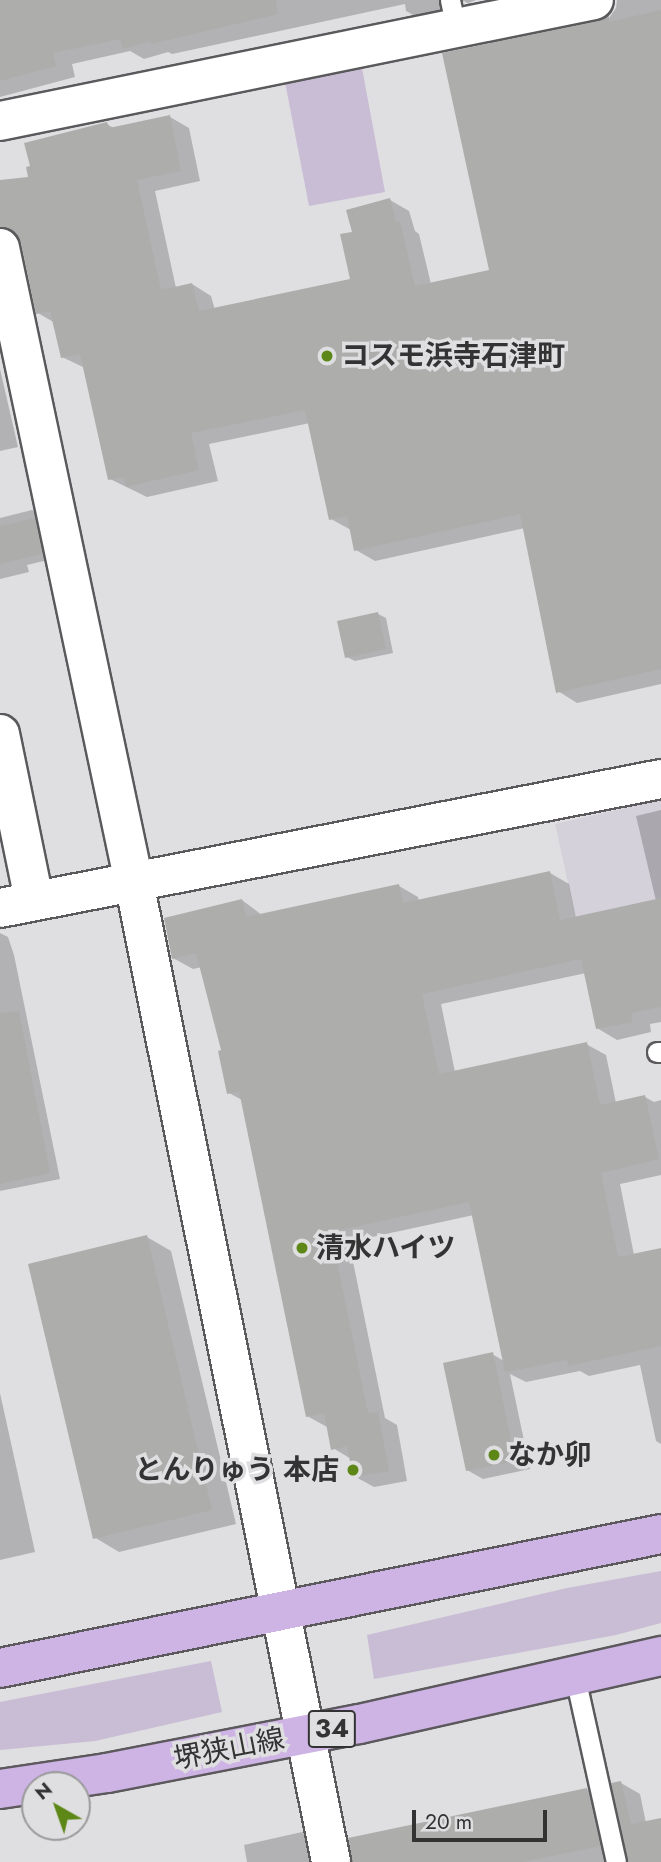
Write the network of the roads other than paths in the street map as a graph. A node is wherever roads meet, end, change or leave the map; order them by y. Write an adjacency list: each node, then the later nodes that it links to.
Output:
1 (594, 0): 2 (street)
2 (453, 14): 3 (street)
3 (0, 121)
4 (0, 248): 7 (street)
5 (0, 734): 8 (street)
6 (661, 779): 7 (street)
7 (134, 882): 8 (street); 10 (street)
8 (17, 904)
9 (661, 1534): 10 (main road)
10 (280, 1611): 12 (main road); 14 (street)
11 (661, 1656): 13 (main road, 堺狭山線 / 34)
12 (0, 1668)
13 (575, 1676): 14 (main road, 堺狭山線 / 34); 17 (lane)
14 (304, 1734): 15 (main road, 堺狭山線 / 34); 16 (street)
15 (0, 1789)
16 (331, 1862)
17 (616, 1862)

